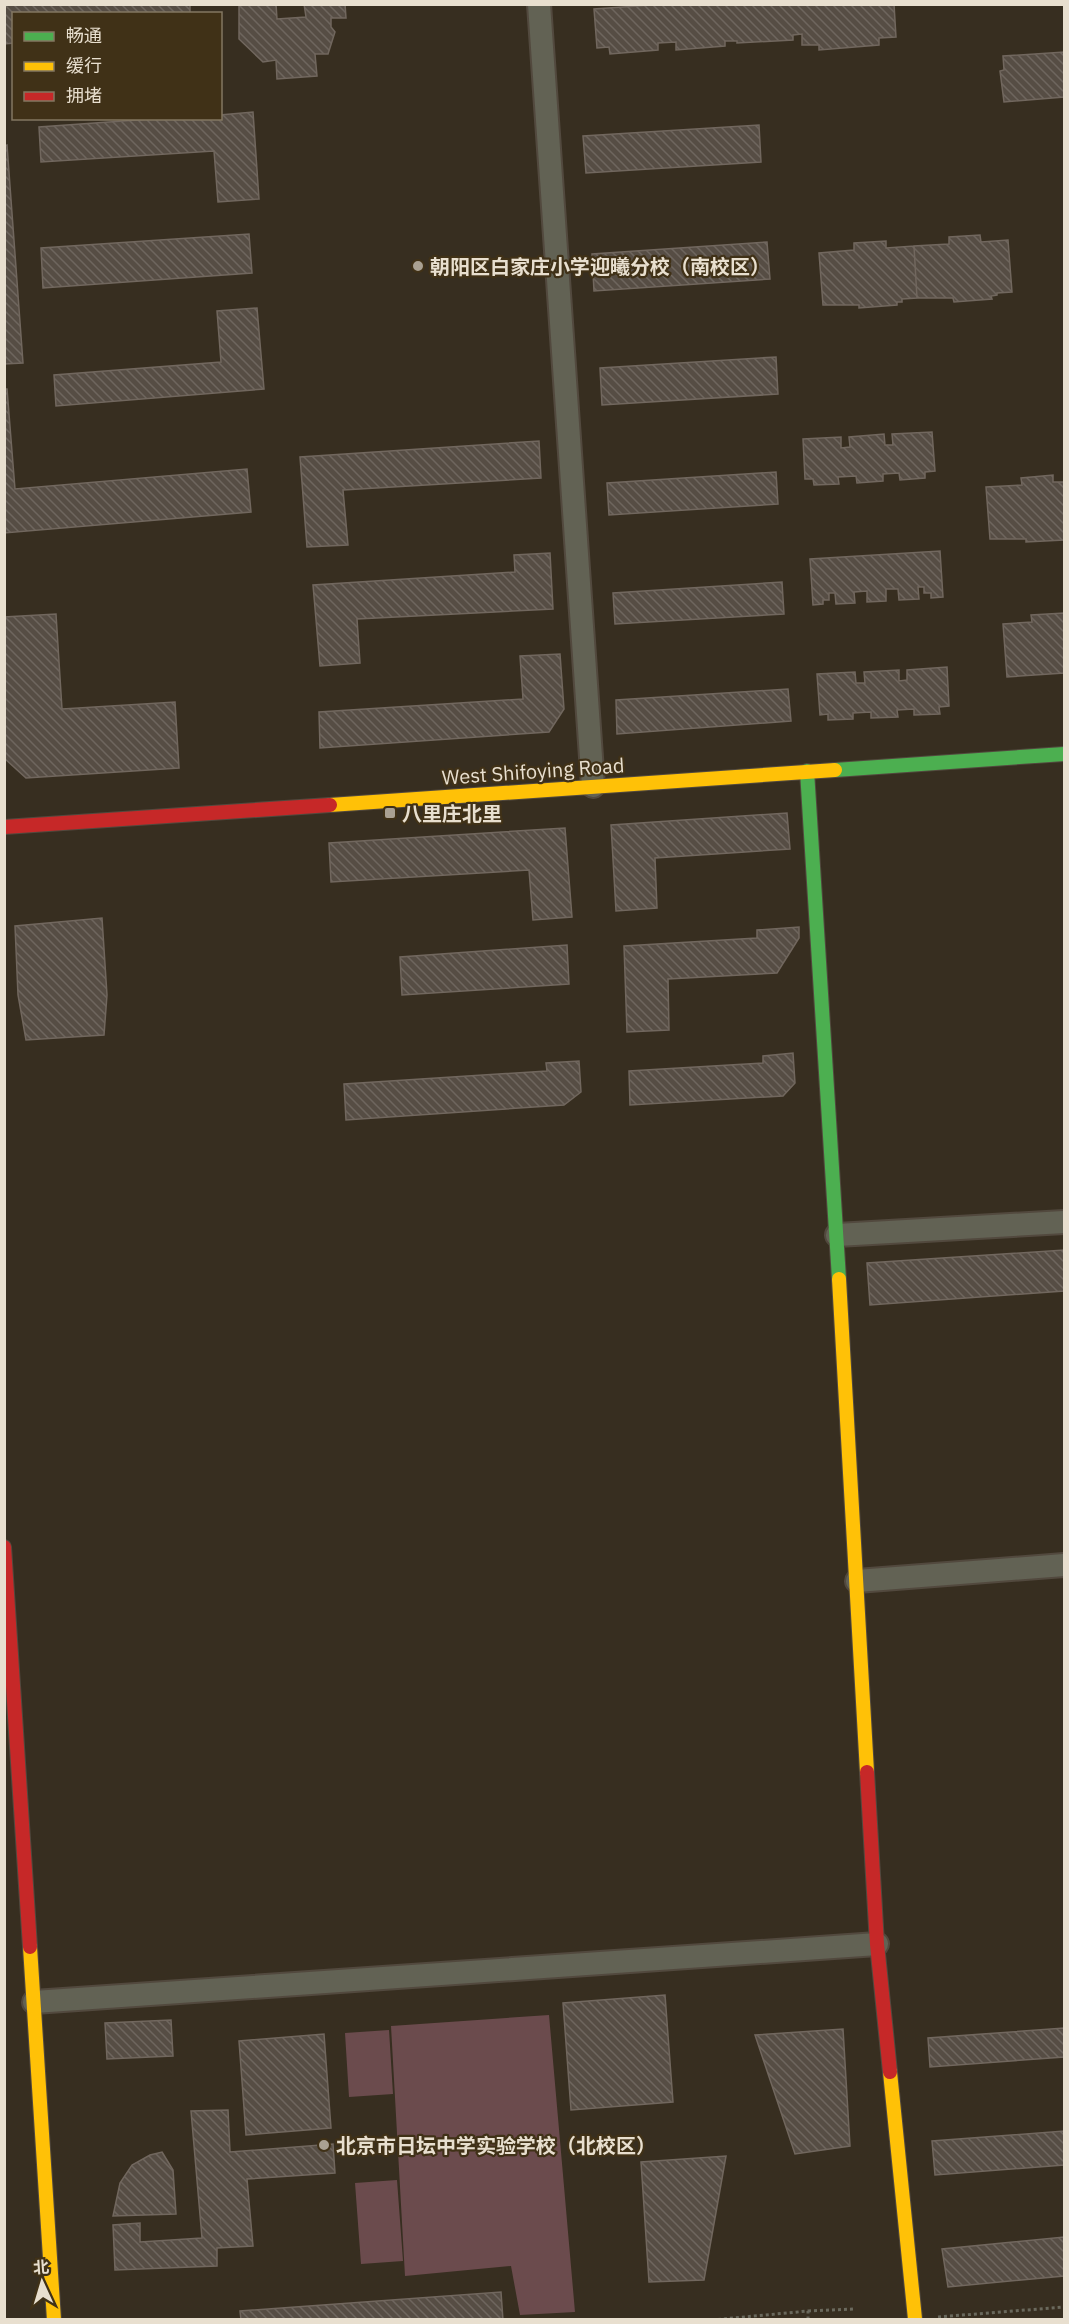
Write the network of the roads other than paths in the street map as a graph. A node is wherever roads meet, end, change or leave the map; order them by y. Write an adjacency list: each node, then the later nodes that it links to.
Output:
1 (539, 4): 4 (street)
2 (1065, 754): 3 (street, West Shifoying Road)
3 (807, 771): 4 (street, West Shifoying Road); 7 (street)
4 (593, 786): 5 (street, West Shifoying Road)
5 (4, 827)
6 (1065, 1222): 7 (street)
7 (837, 1235): 10 (street)
8 (4, 1548): 12 (street)
9 (1065, 1565): 10 (street)
10 (857, 1581): 11 (street)
11 (878, 1944): 12 (street); 14 (street)
12 (34, 2002): 13 (street)
13 (54, 2319)
14 (915, 2319)

